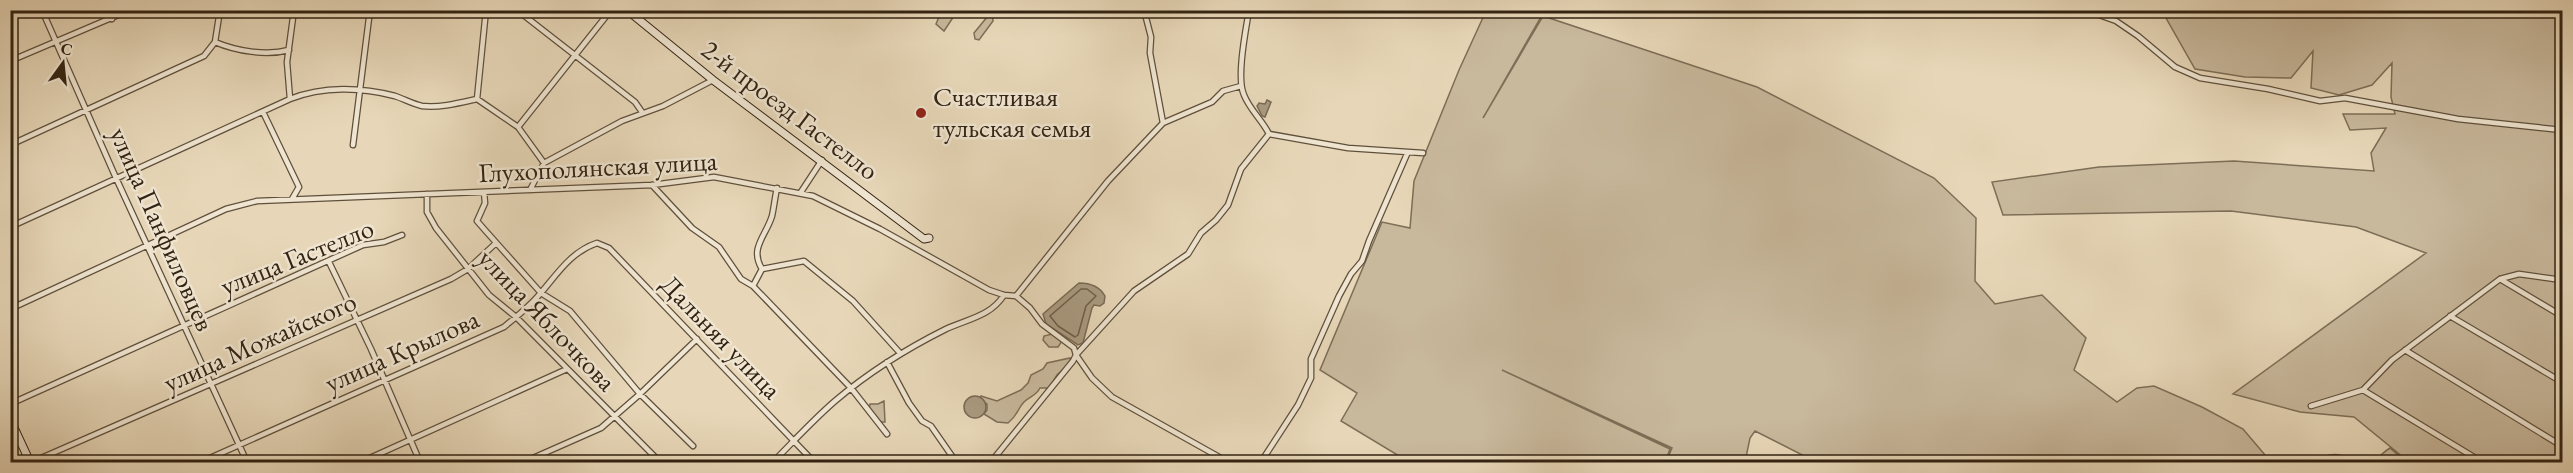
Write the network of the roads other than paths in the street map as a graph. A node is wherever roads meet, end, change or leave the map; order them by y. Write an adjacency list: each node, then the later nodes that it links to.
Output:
1 (42, 10): 15 (street, улица Панфиловцев)
2 (108, 10): 14 (street)
3 (130, 10): 14 (street)
4 (220, 10): 16 (street)
5 (294, 10): 17 (street)
6 (370, 10): 22 (street)
7 (486, 10): 24 (street)
8 (517, 10): 18 (street)
9 (611, 10): 18 (street)
10 (627, 10): 20 (street, 2-й проезд Гастелло)
11 (1144, 10): 28 (street)
12 (1250, 10): 21 (street)
13 (2085, 10): 30 (street)
14 (112, 19): 15 (street)
15 (56, 41): 19 (street); 25 (street, улица Панфиловцев)
16 (215, 42): 17 (street); 25 (street)
17 (289, 50): 23 (street)
18 (575, 55): 27 (street); 29 (street)
19 (10, 61)
20 (714, 80): 27 (street); 36 (street, 2-й проезд Гастелло)
21 (1241, 83): 28 (street); 31 (street)
22 (361, 90): 23 (street); 24 (street); 33 (street)
23 (290, 99): 26 (street)
24 (477, 99): 29 (street)
25 (87, 110): 32 (street); 38 (street, улица Панфиловцев)
26 (263, 112): 38 (street); 45 (street)
27 (642, 112): 37 (street)
28 (1163, 123): 60 (street)
29 (518, 127): 37 (street)
30 (2562, 130)
31 (1269, 134): 35 (street); 70 (street)
32 (10, 145)
33 (353, 145)
34 (1424, 153): 35 (street)
35 (1407, 154): 101 (street)
36 (822, 160): 43 (street); 48 (street, 2-й проезд Гастелло)
37 (544, 163): 41 (street)
38 (116, 178): 46 (street); 51 (street, улица Панфиловцев)
39 (652, 185): 40 (street, Глухополянская улица); 41 (street, Глухополянская улица); 57 (street)
40 (777, 188): 43 (street, Глухополянская улица); 54 (street)
41 (530, 190): 42 (street, Глухополянская улица)
42 (484, 192): 44 (street, Глухополянская улица); 49 (street, улица Яблочкова)
43 (801, 192): 59 (street, Глухополянская улица)
44 (427, 194): 45 (street, Глухополянская улица); 53 (street, улица Яблочкова)
45 (292, 199): 51 (street, Глухополянская улица)
46 (10, 227)
47 (402, 235): 52 (street, улица Гастелло)
48 (929, 238)
49 (496, 243): 53 (street, улица Можайского); 58 (street, улица Яблочкова)
50 (597, 243): 58 (street, улица Крылова); 67 (street, Дальняя улица)
51 (147, 246): 61 (street, Глухополянская улица); 66 (street, улица Панфиловцев)
52 (330, 262): 65 (street); 66 (street, улица Гастелло)
53 (468, 269): 64 (street, улица Яблочкова); 65 (street, улица Можайского)
54 (762, 269): 57 (street); 69 (street)
55 (2500, 279): 56 (street); 62 (street); 63 (street)
56 (2562, 280)
57 (753, 286): 76 (street)
58 (541, 293): 64 (street, улица Крылова); 78 (street, улица Яблочкова)
59 (1004, 296): 60 (street, Глухополянская улица); 69 (street)
60 (1016, 296): 70 (street)
61 (10, 309)
62 (2450, 316): 68 (street); 74 (street)
63 (2562, 316)
64 (516, 317): 72 (street, улица Яблочкова); 73 (street, улица Крылова)
65 (357, 321): 73 (street); 75 (street, улица Можайского)
66 (184, 326): 75 (street, улица Панфиловцев); 79 (street, улица Гастелло)
67 (697, 339): 78 (street); 85 (street, Дальняя улица)
68 (2405, 350): 77 (street); 88 (street)
69 (900, 353): 71 (street)
70 (1076, 356): 99 (street); 100 (street)
71 (887, 362): 76 (street); 98 (street)
72 (567, 369): 81 (street, улица Яблочкова); 84 (street)
73 (385, 381): 84 (street); 86 (street, улица Крылова)
74 (2562, 382)
75 (212, 386): 86 (street, улица Панфиловцев); 89 (street, улица Можайского)
76 (851, 388): 83 (street); 85 (street)
77 (2363, 390): 80 (street); 102 (street)
78 (640, 394): 81 (street); 87 (street, улица Яблочкова)
79 (10, 404)
80 (2311, 406)
81 (614, 417): 94 (street); 95 (street, улица Яблочкова)
82 (10, 419): 89 (street)
83 (887, 434)
84 (410, 440): 92 (street); 93 (street)
85 (794, 441): 96 (street); 97 (street, Дальняя улица)
86 (239, 444): 90 (street, улица Крылова); 91 (street, улица Панфиловцев)
87 (693, 446)
88 (2562, 446)
89 (31, 462)
90 (201, 462)
91 (247, 462)
92 (361, 462)
93 (420, 462)
94 (524, 462)
95 (660, 462)
96 (772, 462)
97 (814, 462)
98 (952, 462)
99 (991, 462)
100 (1228, 462)
101 (1261, 462)
102 (2482, 462)

